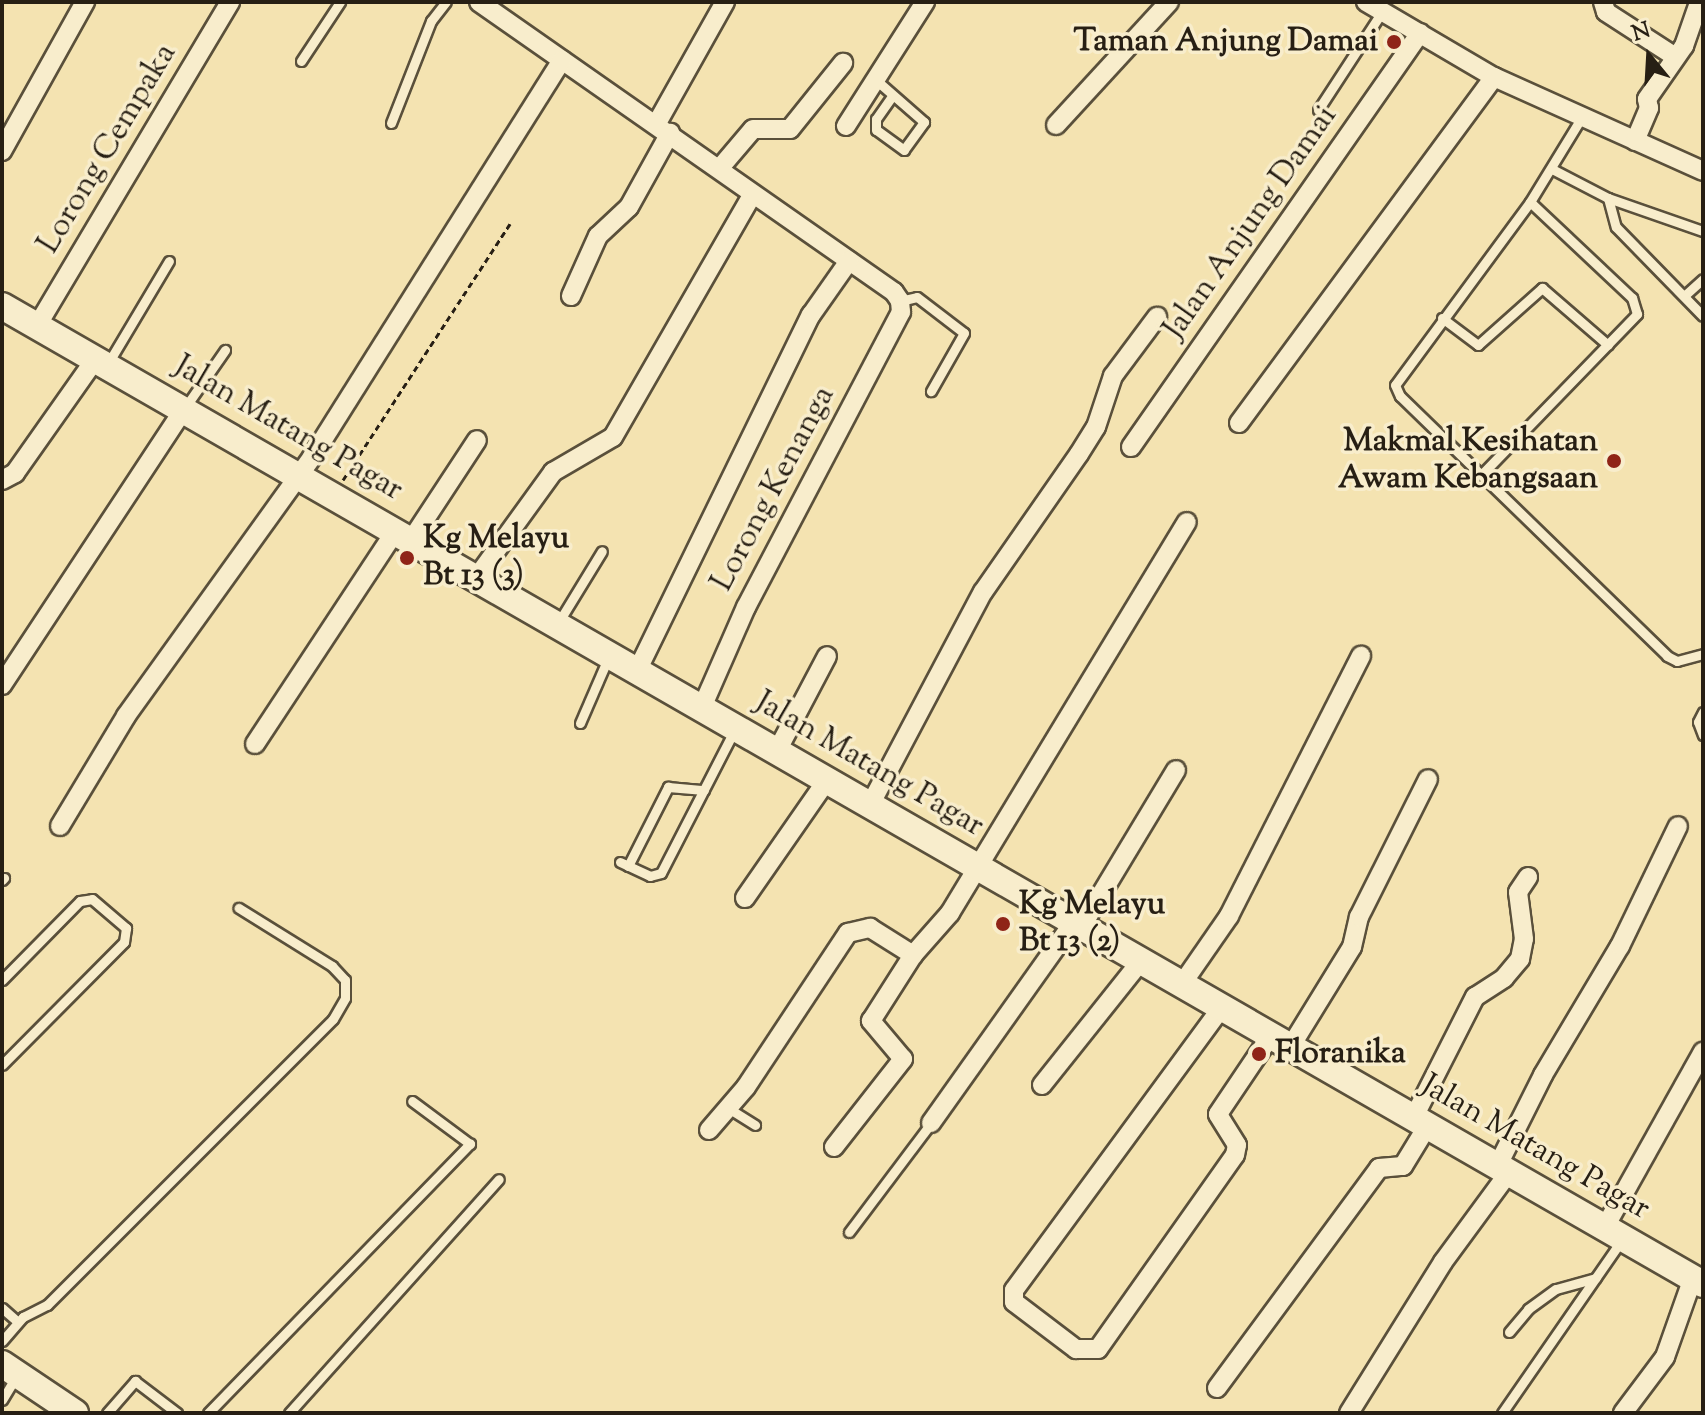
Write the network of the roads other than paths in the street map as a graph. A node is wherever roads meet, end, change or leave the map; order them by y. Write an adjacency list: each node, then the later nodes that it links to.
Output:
1 (85, 2): 27 (street)
2 (230, 2): 45 (street, Lorong Cempaka)
3 (340, 2): 15 (lane)
4 (446, 2): 22 (lane)
5 (479, 2): 14 (street)
6 (725, 2): 25 (street)
7 (925, 2): 18 (street)
8 (1169, 2): 23 (street)
9 (1603, 2): 13 (street)
10 (1699, 3): 13 (street)
11 (1374, 7): 12 (street); 20 (lane)
12 (1420, 33): 17 (street); 53 (street, Jalan Anjung Damai)
13 (1674, 56): 26 (street)
14 (562, 60): 25 (street); 54 (street)
15 (301, 61)
16 (843, 63): 28 (street)
17 (1494, 77): 21 (street); 51 (street)
18 (875, 80): 19 (lane); 24 (street)
19 (892, 96): 19 (lane)
20 (1318, 110)
21 (1580, 120): 26 (street); 29 (lane)
22 (391, 123)
23 (1056, 125)
24 (846, 126)
25 (664, 128): 28 (street); 38 (street)
26 (1635, 141): 30 (street)
27 (2, 151)
28 (719, 169): 31 (street)
29 (1552, 169): 32 (lane); 33 (lane)
30 (1703, 171)
31 (752, 195): 36 (street); 60 (street)
32 (1608, 198): 34 (lane); 39 (lane)
33 (1530, 202): 44 (lane); 46 (lane)
34 (1703, 231)
35 (169, 261): 48 (lane)
36 (849, 261): 40 (street); 66 (street)
37 (1703, 279): 39 (lane)
38 (571, 296)
39 (1684, 296): 42 (lane)
40 (900, 301): 49 (lane); 68 (street, Lorong Kenanga)
41 (5, 313): 45 (main road, Jalan Matang Pagar)
42 (1703, 316)
43 (1157, 317): 79 (street)
44 (1442, 318): 46 (lane); 55 (lane)
45 (37, 326): 48 (main road, Jalan Matang Pagar)
46 (1608, 345): 55 (lane)
47 (225, 350): 50 (lane)
48 (101, 362): 50 (main road, Jalan Matang Pagar); 56 (street)
49 (931, 391)
50 (184, 409): 54 (main road, Jalan Matang Pagar); 67 (street)
51 (1239, 423)
52 (477, 440): 58 (street)
53 (1131, 447)
54 (297, 473): 58 (main road, Jalan Matang Pagar); 80 (street)
55 (1482, 474): 63 (lane)
56 (2, 480)
57 (1187, 522): 82 (street)
58 (404, 535): 60 (main road, Jalan Matang Pagar); 73 (street)
59 (602, 551): 61 (lane)
60 (477, 577): 61 (main road, Jalan Matang Pagar)
61 (558, 623): 62 (main road, Jalan Matang Pagar)
62 (610, 653): 66 (main road, Jalan Matang Pagar); 70 (lane)
63 (1703, 654)
64 (827, 656): 74 (street)
65 (1361, 656): 90 (street)
66 (638, 669): 68 (main road, Jalan Matang Pagar)
67 (2, 685)
68 (702, 707): 71 (main road, Jalan Matang Pagar)
69 (1703, 712): 72 (lane)
70 (580, 723)
71 (736, 728): 74 (main road, Jalan Matang Pagar); 78 (lane)
72 (1703, 735)
73 (255, 744)
74 (777, 751): 77 (main road, Jalan Matang Pagar)
75 (1176, 770): 86 (street)
76 (1428, 779): 92 (street)
77 (827, 780): 79 (main road, Jalan Matang Pagar); 84 (street)
78 (704, 790): 78 (lane)
79 (870, 805): 82 (main road, Jalan Matang Pagar)
80 (60, 826)
81 (1678, 826): 103 (street)
82 (979, 867): 86 (main road, Jalan Matang Pagar); 87 (street)
83 (1528, 877): 98 (street)
84 (745, 898)
85 (239, 908): 110 (lane)
86 (1078, 924): 88 (main road, Jalan Matang Pagar); 99 (street)
87 (913, 955): 97 (street); 102 (street)
88 (1141, 961): 90 (main road, Jalan Matang Pagar); 95 (street)
89 (2, 980): 94 (lane)
90 (1182, 984): 91 (main road, Jalan Matang Pagar)
91 (1222, 1007): 92 (main road, Jalan Matang Pagar); 92 (street)
92 (1281, 1041): 98 (main road, Jalan Matang Pagar)
93 (1703, 1052): 106 (street)
94 (2, 1065)
95 (1042, 1085)
96 (412, 1101): 119 (lane)
97 (728, 1108): 100 (lane); 101 (street)
98 (1421, 1121): 103 (main road, Jalan Matang Pagar); 114 (street)
99 (931, 1123): 105 (lane)
100 (755, 1125)
101 (709, 1130)
102 (834, 1147)
103 (1504, 1168): 106 (main road, Jalan Matang Pagar); 121 (street)
104 (499, 1179): 120 (lane)
105 (849, 1232)
106 (1615, 1232): 107 (lane); 108 (main road, Jalan Matang Pagar)
107 (1596, 1278): 111 (lane); 122 (lane)
108 (1698, 1281): 123 (street)
109 (2, 1308): 110 (lane)
110 (18, 1322): 112 (lane)
111 (1509, 1332)
112 (2, 1341)
113 (10, 1369): 115 (lane); 116 (main road)
114 (1217, 1388)
115 (2, 1400)
116 (75, 1413)
117 (107, 1413): 118 (lane)
118 (177, 1413)
119 (208, 1413)
120 (289, 1413)
121 (1349, 1413)
122 (1502, 1413)
123 (1623, 1413)

